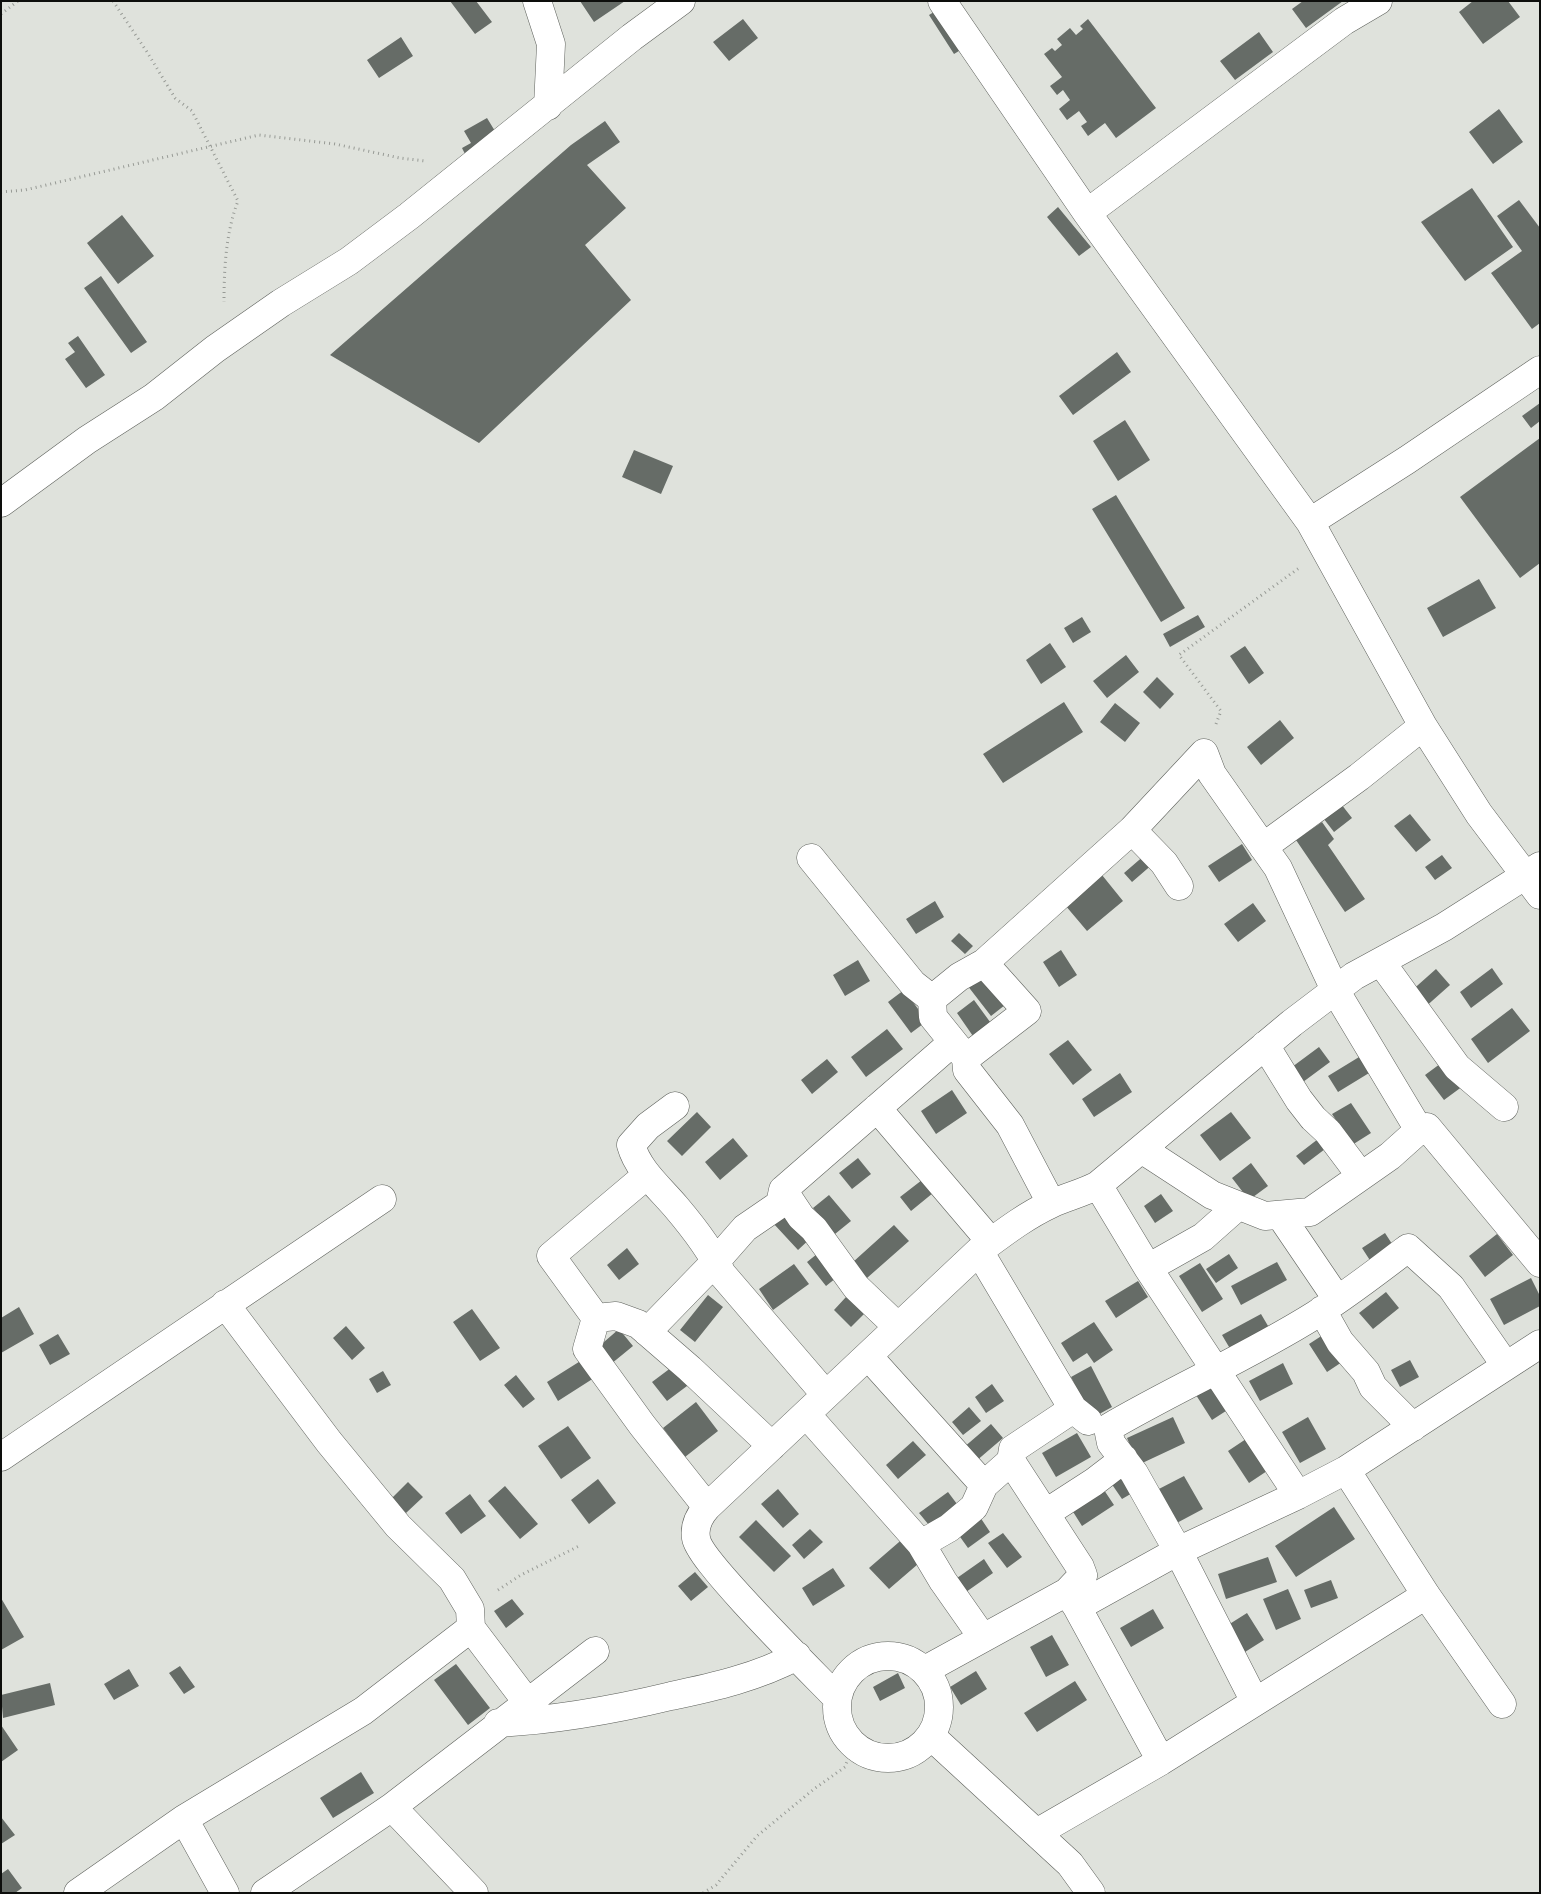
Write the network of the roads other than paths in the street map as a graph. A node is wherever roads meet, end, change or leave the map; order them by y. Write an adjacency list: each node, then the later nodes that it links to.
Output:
1 (537, 1): 5 (street)
2 (681, 1): 5 (street)
3 (942, 1): 6 (street)
4 (1378, 1): 6 (street)
5 (548, 106): 8 (street)
6 (1087, 213): 9 (street)
7 (1540, 370): 9 (street)
8 (1, 503)
9 (1310, 522): 10 (street)
10 (1424, 726): 12 (street); 14 (street)
11 (1132, 830): 12 (street); 15 (street); 17 (street)
12 (1263, 847): 18 (street)
13 (811, 858): 19 (street)
14 (1535, 880): 16 (street)
15 (1179, 886)
16 (1381, 962): 18 (street); 23 (street)
17 (984, 963): 19 (street); 21 (street)
18 (1335, 990): 20 (street); 25 (street)
19 (932, 999): 21 (street)
20 (1265, 1045): 26 (street); 28 (street)
21 (959, 1050): 24 (street); 32 (street)
22 (674, 1106): 27 (street)
23 (1504, 1107)
24 (878, 1108): 30 (street); 35 (street)
25 (1419, 1130): 28 (street); 37 (street)
26 (1143, 1150): 29 (street); 33 (street)
27 (648, 1175): 36 (street); 41 (street)
28 (1361, 1176): 34 (street)
29 (1098, 1186): 32 (street); 38 (street)
30 (783, 1190): 36 (street); 42 (street)
31 (382, 1199): 39 (street)
32 (1052, 1204): 35 (street)
33 (1238, 1206): 34 (street); 38 (street)
34 (1280, 1215): 40 (street)
35 (985, 1247): 42 (street); 49 (street)
36 (716, 1261): 43 (street); 48 (street)
37 (1540, 1263)
38 (1148, 1268): 47 (street)
39 (225, 1304): 54 (street); 66 (street)
40 (1330, 1305): 46 (street); 47 (street); 51 (street)
41 (596, 1318): 43 (street); 60 (street)
42 (898, 1327): 45 (street)
43 (647, 1332): 53 (street)
44 (1540, 1344): 46 (street)
45 (868, 1356): 48 (street); 58 (street)
46 (1506, 1366): 51 (street)
47 (1214, 1369): 52 (street); 59 (street)
48 (826, 1395): 50 (street)
49 (1073, 1409): 52 (street); 56 (street)
50 (806, 1414): 53 (street); 62 (street)
51 (1413, 1427): 57 (street)
52 (1108, 1428): 55 (street)
53 (772, 1446): 60 (street)
54 (1, 1458)
55 (1124, 1459): 61 (street); 63 (street)
56 (1011, 1461): 58 (street); 61 (street)
57 (1346, 1470): 59 (street); 64 (street)
58 (984, 1485): 62 (street)
59 (1298, 1496): 63 (street)
60 (707, 1507): 69 (street)
61 (1046, 1513): 65 (street)
62 (921, 1544): 67 (street)
63 (1178, 1551): 65 (street); 73 (street)
64 (1426, 1595): 73 (street); 74 (street)
65 (1072, 1599): 67 (street); 77 (street)
66 (470, 1618): 72 (street); 79 (street)
67 (983, 1638): 70 (street)
68 (595, 1652): 72 (street)
69 (797, 1656): 71 (street); 75 (street)
70 (925, 1670): 71 (street); 76 (street)
71 (837, 1698): 76 (street)
72 (527, 1702): 75 (street)
73 (1255, 1702): 77 (street)
74 (1502, 1704)
75 (498, 1724): 78 (street)
76 (931, 1736): 80 (street)
77 (1161, 1761): 80 (street)
78 (392, 1806): 83 (street); 84 (street)
79 (184, 1819): 81 (street); 82 (street)
80 (1038, 1832): 85 (street)
81 (78, 1893)
82 (225, 1893)
83 (265, 1893)
84 (474, 1893)
85 (1091, 1893)

